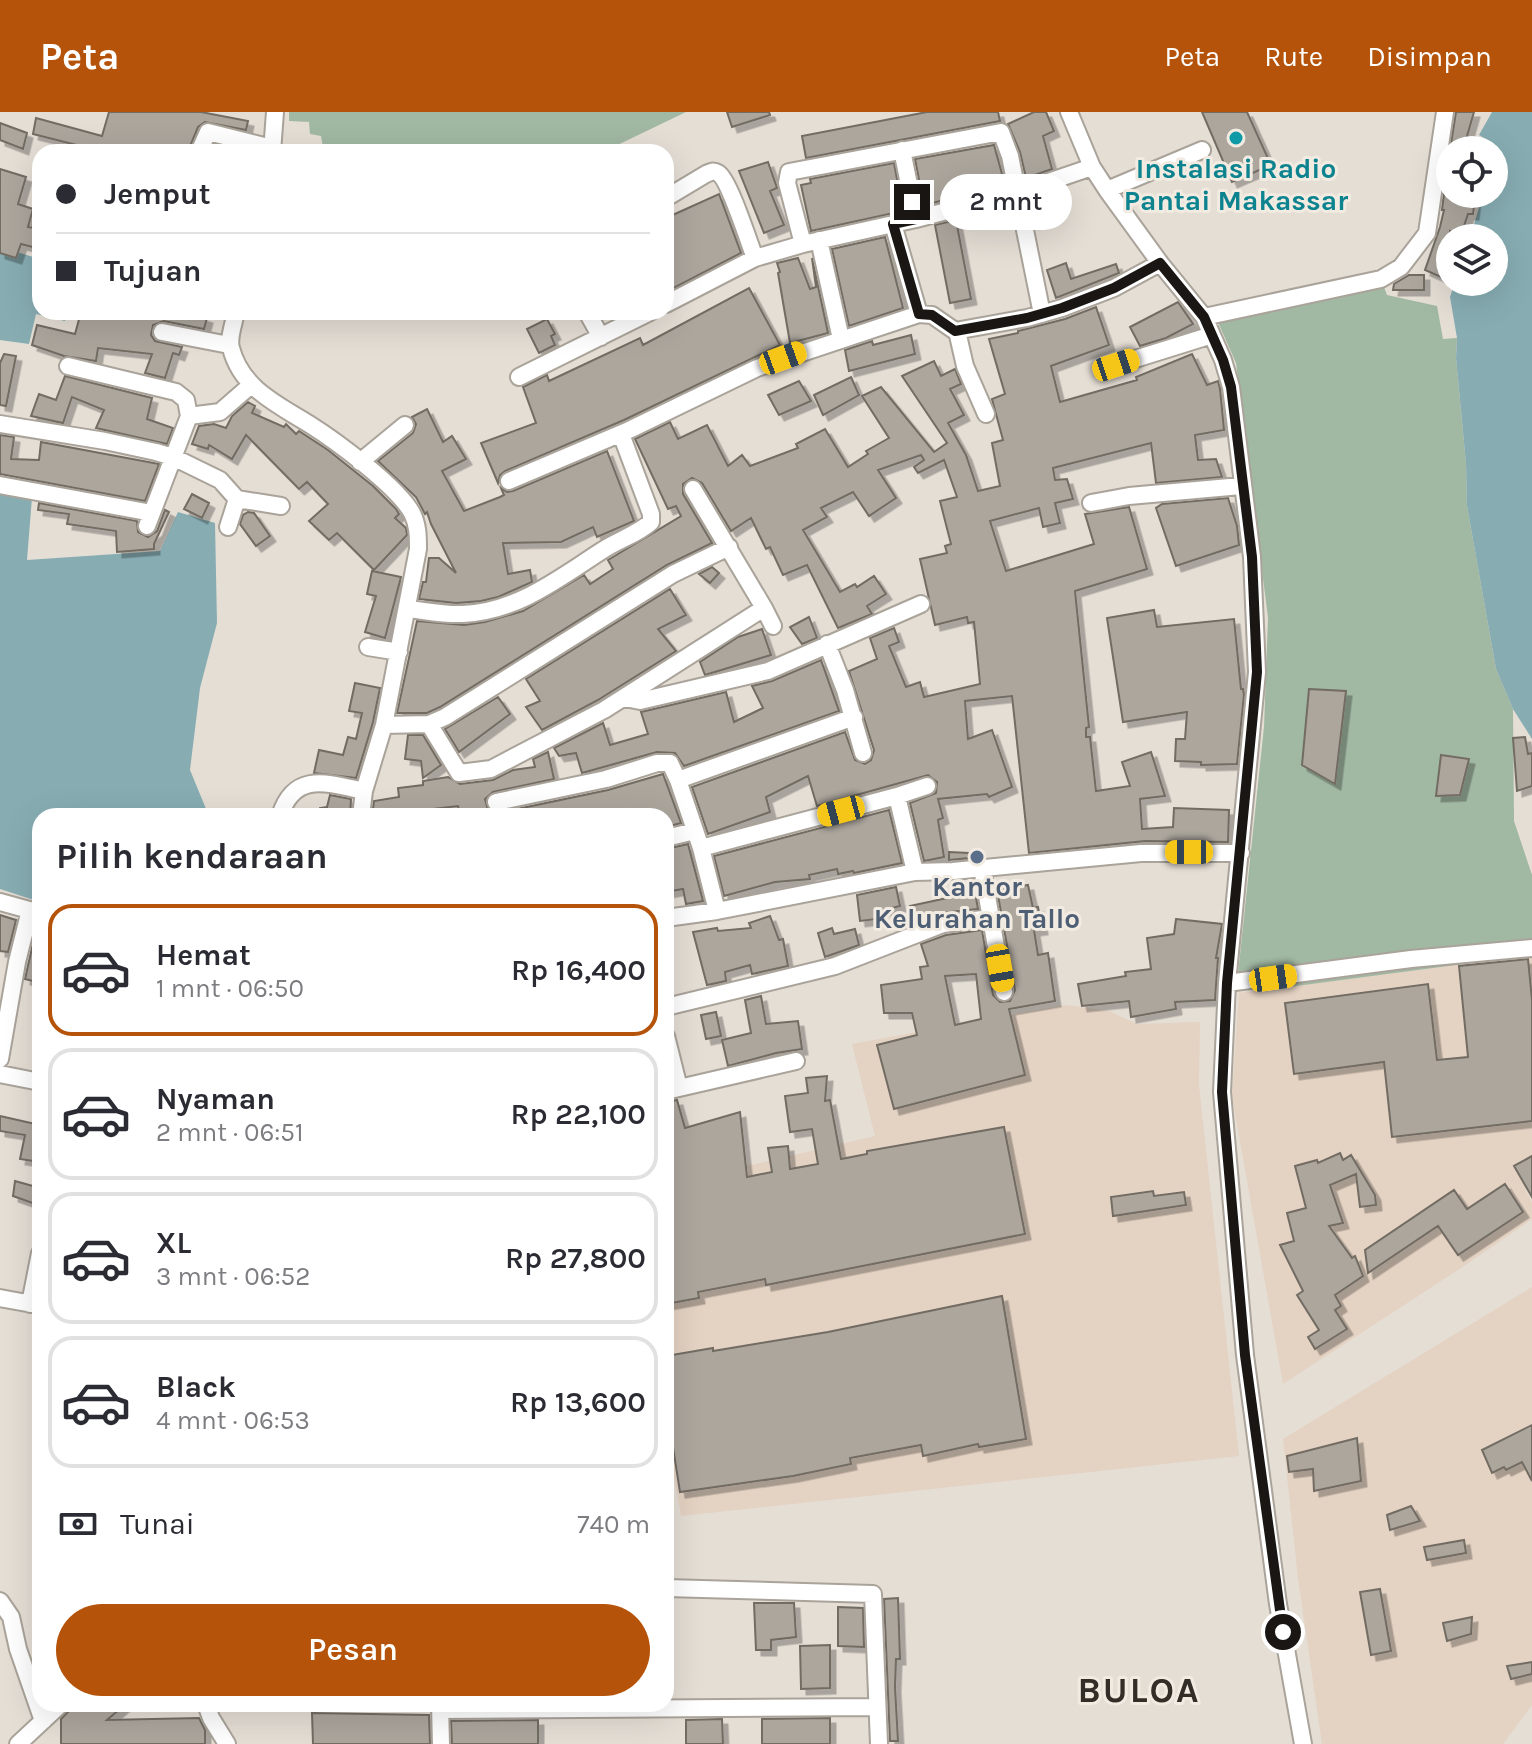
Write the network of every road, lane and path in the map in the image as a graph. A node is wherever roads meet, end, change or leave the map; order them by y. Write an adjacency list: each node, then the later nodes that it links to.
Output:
1 (275, 112): 6 (street)
2 (1069, 112): 9 (street)
3 (1445, 112): 21 (street)
4 (203, 144): 5 (street)
5 (251, 144)
6 (272, 144)
7 (902, 150): 12 (street); 13 (street); 15 (street)
8 (1202, 150): 10 (street)
9 (1092, 167): 10 (street); 12 (street)
10 (1107, 190): 17 (street)
11 (674, 193): 16 (street)
12 (1016, 193): 13 (street); 20 (street)
13 (916, 219): 14 (street)
14 (893, 224): 15 (street); 19 (street)
15 (811, 242): 16 (street); 29 (street)
16 (755, 258): 18 (street)
17 (1160, 263): 20 (street); 21 (street)
18 (674, 300)
19 (919, 314): 25 (street); 29 (street)
20 (1042, 314): 25 (street)
21 (1204, 317): 27 (street)
22 (234, 320): 30 (street)
23 (591, 320): 28 (street)
24 (634, 320): 28 (street)
25 (957, 331): 35 (street)
26 (162, 332): 30 (street)
27 (1212, 335): 31 (street); 44 (street)
28 (601, 337): 33 (street)
29 (841, 339): 39 (street)
30 (229, 345): 34 (street)
31 (1116, 365)
32 (68, 366): 36 (street)
33 (519, 377)
34 (251, 385): 36 (street); 41 (street)
35 (986, 414)
36 (189, 416): 40 (street)
37 (0, 424): 40 (street)
38 (405, 425): 41 (street)
39 (621, 434): 42 (street); 53 (street)
40 (173, 457): 43 (street); 46 (street)
41 (360, 462): 53 (street)
42 (509, 481)
43 (0, 485)
44 (1241, 486): 47 (street); 73 (street)
45 (693, 489): 50 (street)
46 (237, 499): 48 (street); 49 (street)
47 (1091, 503)
48 (281, 506)
49 (228, 527)
50 (729, 547): 52 (street); 60 (street)
51 (921, 604): 55 (street)
52 (764, 608): 54 (street); 58 (street)
53 (408, 609): 57 (street)
54 (773, 626)
55 (827, 644): 58 (street); 59 (street)
56 (368, 647): 57 (street)
57 (399, 652): 61 (street)
58 (625, 698): 60 (street)
59 (854, 717): 62 (street); 63 (street)
60 (429, 724): 61 (street)
61 (384, 725): 65 (street)
62 (863, 753)
63 (678, 780): 67 (street); 70 (street)
64 (927, 786): 66 (street)
65 (364, 791): 68 (street); 69 (street)
66 (897, 796): 72 (street); 75 (street)
67 (496, 802)
68 (284, 808)
69 (362, 808)
70 (695, 831): 71 (street); 72 (street)
71 (674, 836)
72 (701, 848): 78 (street)
73 (1241, 853): 74 (street); 83 (street)
74 (982, 868): 75 (street); 80 (street)
75 (915, 872): 78 (street)
76 (0, 902): 77 (street)
77 (32, 911)
78 (717, 911): 79 (street)
79 (674, 917)
80 (991, 918): 84 (street); 85 (street)
81 (32, 921): 86 (street)
82 (1532, 948): 83 (street)
83 (1227, 983): 107 (street)
84 (1004, 992)
85 (674, 1005)
86 (0, 1059)
87 (796, 1061): 90 (street)
88 (0, 1074): 89 (street)
89 (32, 1080)
90 (674, 1090)
91 (0, 1298): 92 (street)
92 (32, 1303)
93 (674, 1588): 97 (street)
94 (0, 1601): 95 (street)
95 (32, 1689)
96 (674, 1707): 97 (street)
97 (877, 1707): 106 (street)
98 (40, 1712): 102 (street)
99 (53, 1712): 102 (street)
100 (209, 1712): 104 (street)
101 (440, 1712): 105 (street)
102 (43, 1721): 103 (street)
103 (18, 1744)
104 (227, 1744)
105 (441, 1744)
106 (879, 1744)
107 (1303, 1744)

